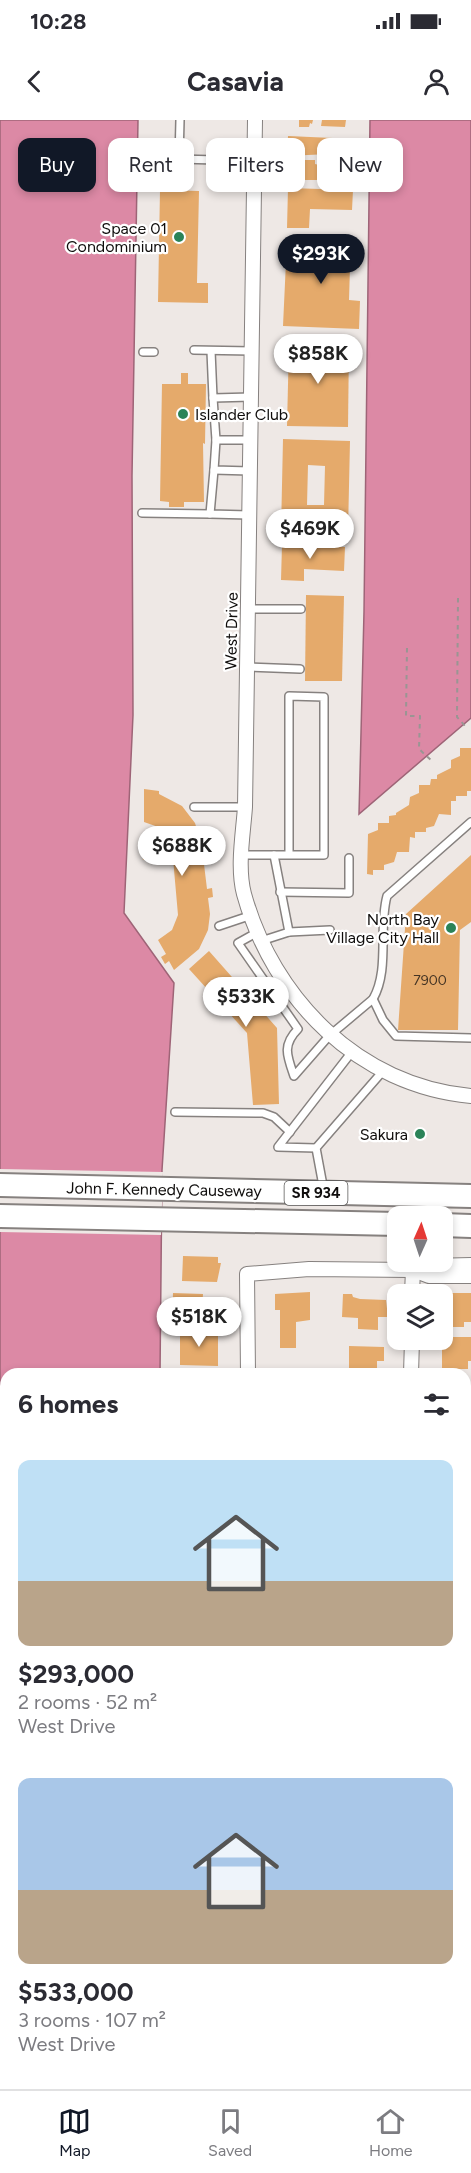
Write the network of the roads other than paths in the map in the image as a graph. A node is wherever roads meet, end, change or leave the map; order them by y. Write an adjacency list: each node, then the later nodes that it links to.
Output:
1 (180, 120): 4 (lane)
2 (255, 120): 3 (street, West Drive)
3 (255, 138)
4 (206, 160)
5 (254, 192): 8 (street, West Drive)
6 (194, 350): 7 (lane)
7 (211, 351): 8 (lane); 12 (lane)
8 (252, 351): 11 (street, West Drive)
9 (143, 352): 10 (lane)
10 (154, 352)
11 (251, 397): 12 (lane); 14 (street, West Drive)
12 (213, 398): 13 (lane)
13 (216, 440): 14 (lane); 15 (lane)
14 (250, 440): 16 (street, West Drive)
15 (214, 470): 16 (lane); 18 (lane)
16 (250, 471): 19 (street, West Drive)
17 (142, 513): 18 (lane)
18 (210, 514): 19 (lane)
19 (249, 515): 20 (street, West Drive)
20 (248, 609): 21 (lane); 22 (street, West Drive)
21 (301, 609)
22 (247, 667): 23 (lane); 25 (street, West Drive)
23 (300, 669)
24 (195, 807): 25 (lane)
25 (245, 807): 27 (street, West Drive)
26 (471, 822): 37 (lane)
27 (241, 855): 28 (lane); 32 (street, West Drive)
28 (274, 855): 29 (lane); 31 (lane)
29 (289, 855): 29 (lane)
30 (349, 858): 31 (lane)
31 (280, 892): 35 (lane)
32 (252, 915): 33 (lane); 36 (street, West Drive)
33 (219, 926)
34 (330, 930): 35 (lane)
35 (289, 932): 36 (lane)
36 (260, 937): 38 (street, West Drive); 38 (lane)
37 (372, 999): 38 (lane); 39 (lane)
38 (329, 1036): 40 (street, West Drive)
39 (471, 1038)
40 (351, 1053): 41 (street, West Drive); 44 (lane)
41 (383, 1071): 42 (street, West Drive); 45 (lane)
42 (471, 1096)
43 (175, 1112): 44 (lane)
44 (290, 1132): 45 (lane)
45 (316, 1148): 47 (lane)
46 (0, 1185): 47 (main road, John F. Kennedy Causeway / SR 934)
47 (325, 1193): 48 (main road, John F. Kennedy Causeway / SR 934)
48 (471, 1196)
49 (0, 1216): 50 (main road, John F. Kennedy Causeway / SR 934)
50 (387, 1224)
51 (453, 1225): 52 (main road)
52 (471, 1226)
53 (453, 1265): 54 (street)
54 (471, 1265)
55 (387, 1270): 59 (street)
56 (418, 1272): 57 (street)
57 (471, 1276)
58 (412, 1350): 60 (street)
59 (248, 1368)
60 (411, 1368)

